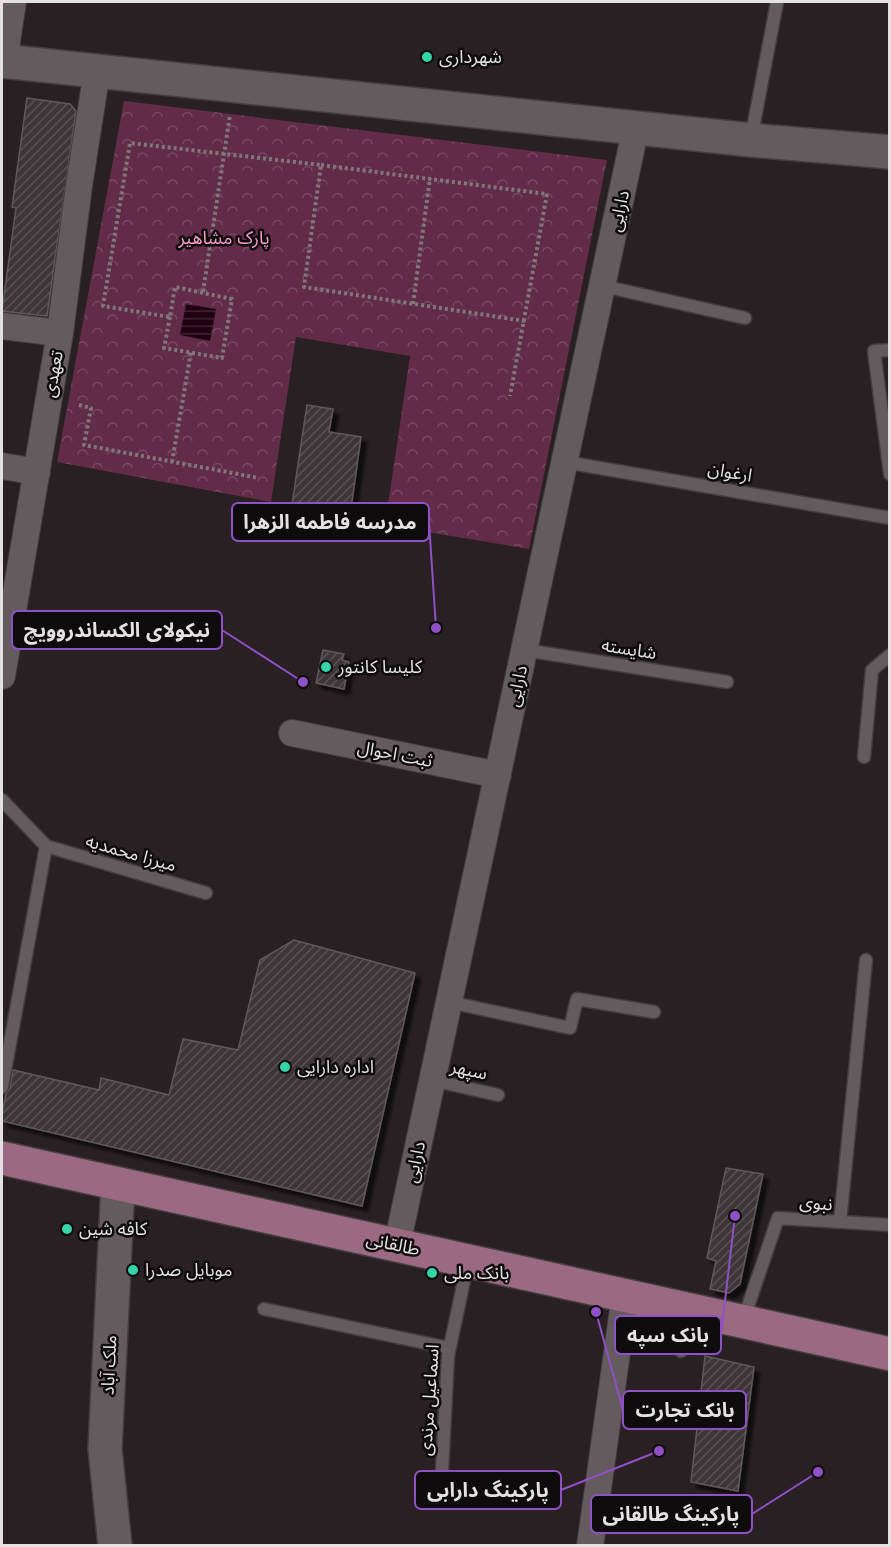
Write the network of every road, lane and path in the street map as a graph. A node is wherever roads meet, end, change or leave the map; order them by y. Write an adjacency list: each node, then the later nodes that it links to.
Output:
1 (13, 2): 3 (street)
2 (777, 2): 7 (lane)
3 (3, 61): 4 (main road)
4 (97, 71): 5 (main road); 19 (street, تعهدی)
5 (234, 86): 6 (main road); 9 (path)
6 (636, 127): 7 (main road); 12 (street, دارایی)
7 (750, 140): 8 (main road)
8 (890, 152)
9 (224, 153): 10 (path); 13 (path); 15 (path)
10 (321, 165): 11 (path); 14 (path)
11 (430, 178): 14 (path); 17 (path)
12 (603, 286): 16 (lane); 25 (street, دارایی)
13 (203, 292): 15 (path); 21 (path)
14 (413, 304): 17 (path)
15 (170, 318): 21 (path)
16 (746, 318)
17 (525, 321): 22 (path)
18 (2, 326): 19 (street)
19 (60, 333): 27 (street, تعهدی)
20 (890, 350): 28 (lane)
21 (191, 352): 24 (path)
22 (510, 396)
23 (80, 405): 24 (path)
24 (172, 462): 29 (path)
25 (565, 462): 30 (lane, ارغوان); 31 (street, دارایی)
26 (2, 466): 27 (street)
27 (37, 472): 33 (street, تعهدی)
28 (890, 474)
29 (259, 478)
30 (890, 518)
31 (525, 650): 34 (lane, شایسته); 37 (street, دارایی)
32 (890, 656): 36 (lane)
33 (2, 676)
34 (727, 682)
35 (292, 733): 37 (street, ثبت احوال)
36 (864, 757)
37 (498, 775): 42 (street, دارایی)
38 (2, 800): 39 (lane)
39 (46, 846): 40 (lane, میرزا محمدیه); 45 (lane)
40 (206, 893)
41 (866, 960): 49 (lane)
42 (449, 1002): 43 (lane); 44 (street, دارایی)
43 (654, 1012)
44 (432, 1080): 46 (lane, سپهر); 51 (street, دارایی)
45 (2, 1087)
46 (498, 1095)
47 (2, 1158): 48 (main road, طالقانی)
48 (118, 1184): 51 (main road, طالقانی); 61 (main road, ملک آباد)
49 (840, 1222): 50 (lane, نبوی); 56 (lane, نبوی)
50 (890, 1225)
51 (397, 1245): 52 (main road, طالقانی)
52 (469, 1261): 53 (main road, طالقانی); 57 (lane, اسماعیل مرندی)
53 (625, 1295): 55 (main road, طالقانی); 62 (street)
54 (264, 1309): 57 (lane)
55 (688, 1309): 56 (main road, طالقانی); 58 (lane)
56 (742, 1321): 59 (main road, طالقانی)
57 (449, 1348): 60 (lane, اسماعیل مرندی)
58 (681, 1351)
59 (890, 1354)
60 (442, 1472)
61 (115, 1545)
62 (590, 1545)

